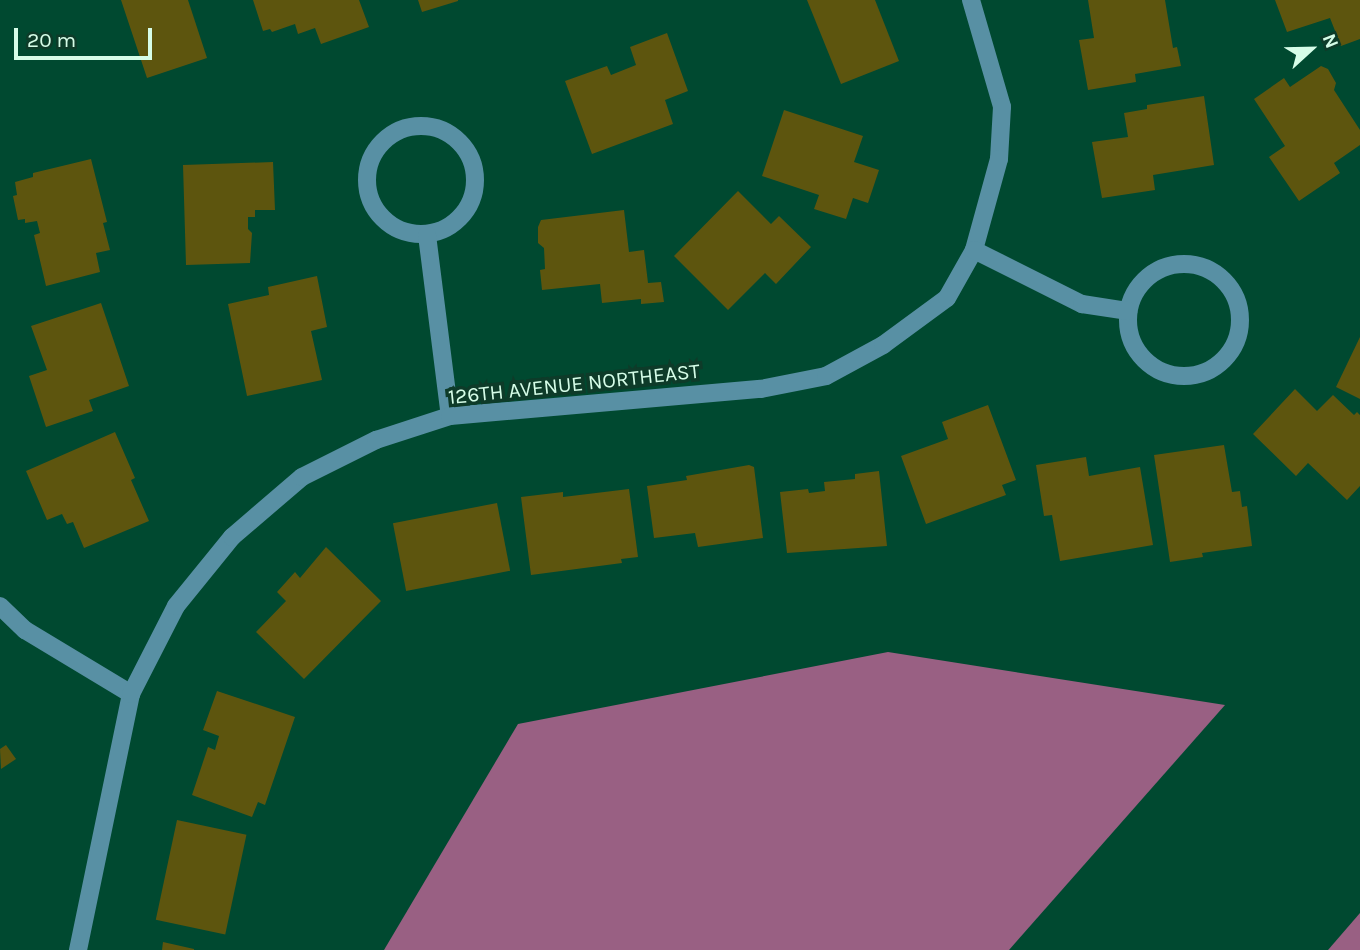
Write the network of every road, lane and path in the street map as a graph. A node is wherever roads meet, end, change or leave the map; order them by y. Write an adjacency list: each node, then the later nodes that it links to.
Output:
1 (971, 0): 3 (street, 126TH AVENUE NORTHEAST)
2 (428, 235): 2 (street); 5 (street)
3 (974, 250): 4 (street); 5 (street, 126TH AVENUE NORTHEAST)
4 (1128, 311): 4 (street)
5 (450, 416): 7 (street, 126TH AVENUE NORTHEAST)
6 (0, 606): 7 (street)
7 (131, 694): 8 (street, 126TH AVENUE NORTHEAST)
8 (78, 950)

